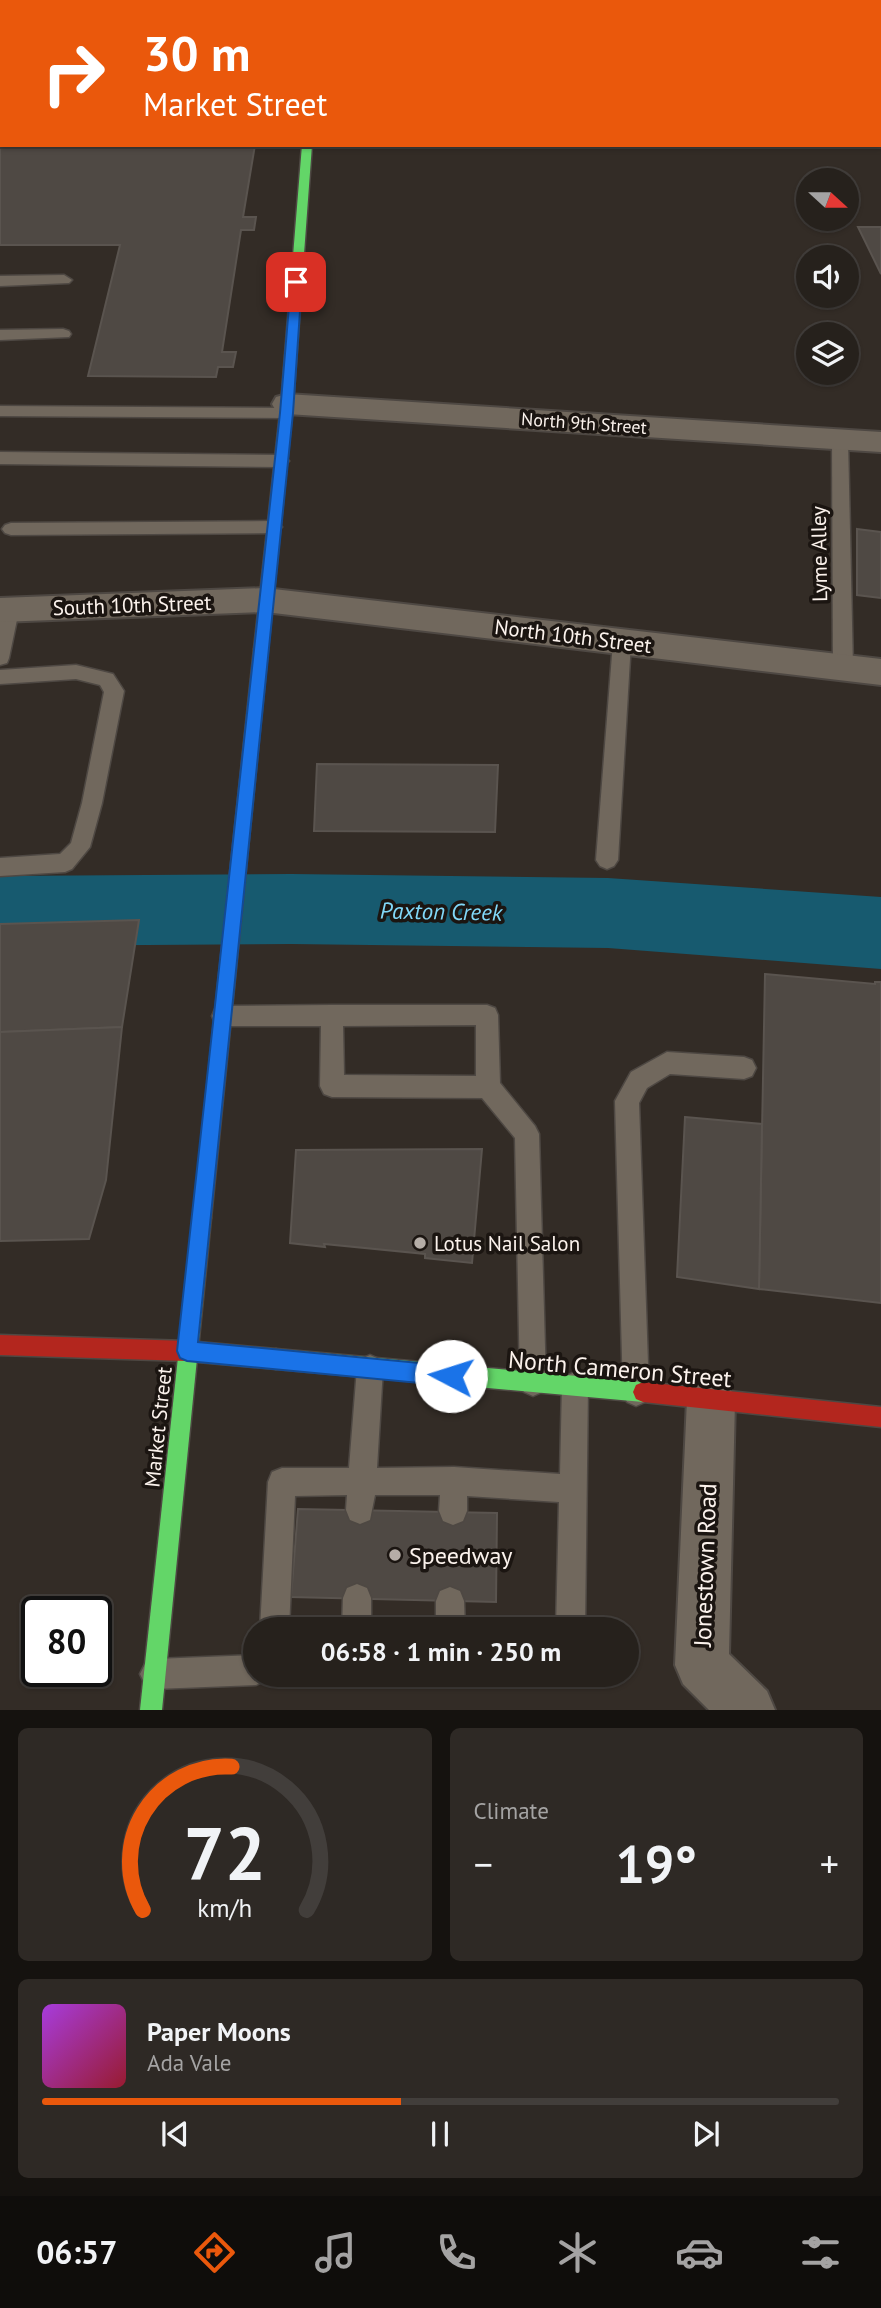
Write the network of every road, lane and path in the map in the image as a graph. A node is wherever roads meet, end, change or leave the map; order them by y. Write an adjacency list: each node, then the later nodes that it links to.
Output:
1 (307, 147): 6 (main road, Market Street)
2 (64, 280): 3 (lane)
3 (0, 281)
4 (63, 334): 5 (lane)
5 (0, 335)
6 (287, 408): 7 (lane); 8 (street, North 9th Street); 11 (main road, Market Street)
7 (0, 411)
8 (840, 440): 9 (street, North 9th Street); 18 (lane, Lyme Alley)
9 (881, 442)
10 (0, 458): 11 (lane)
11 (281, 461): 12 (main road, Market Street)
12 (273, 527): 13 (lane); 14 (main road, Market Street)
13 (12, 529)
14 (265, 600): 15 (street, South 10th Street); 16 (street, North 10th Street); 24 (main road, Market Street)
15 (5, 610): 17 (lane)
16 (622, 642): 18 (street, North 10th Street); 21 (lane)
17 (0, 657)
18 (843, 668): 19 (street, North 10th Street)
19 (881, 673)
20 (0, 677): 22 (lane)
21 (607, 860)
22 (0, 867)
23 (332, 1014): 24 (lane); 26 (lane); 26 (lane)
24 (223, 1016): 28 (main road, Market Street)
25 (744, 1068): 32 (lane)
26 (488, 1087): 30 (lane)
27 (0, 1345): 28 (main road, North Cameron Street)
28 (187, 1351): 29 (main road, North Cameron Street); 46 (main road, Market Street)
29 (370, 1368): 30 (main road, North Cameron Street); 36 (lane)
30 (533, 1383): 31 (main road, North Cameron Street)
31 (575, 1385): 32 (main road, North Cameron Street); 37 (lane)
32 (636, 1393): 33 (main road, North Cameron Street)
33 (711, 1400): 34 (main road, North Cameron Street); 44 (street, Jonestown Road)
34 (881, 1417)
35 (454, 1481): 36 (lane); 37 (lane); 39 (lane)
36 (362, 1482): 38 (lane); 41 (lane)
37 (575, 1489): 43 (lane)
38 (360, 1510)
39 (453, 1511)
40 (357, 1598): 42 (lane)
41 (275, 1617)
42 (356, 1617)
43 (571, 1617)
44 (702, 1665): 48 (street, Jonestown Road); 49 (street)
45 (243, 1671): 46 (lane)
46 (155, 1674): 47 (main road, Market Street)
47 (151, 1710)
48 (748, 1710)
49 (773, 1710)

